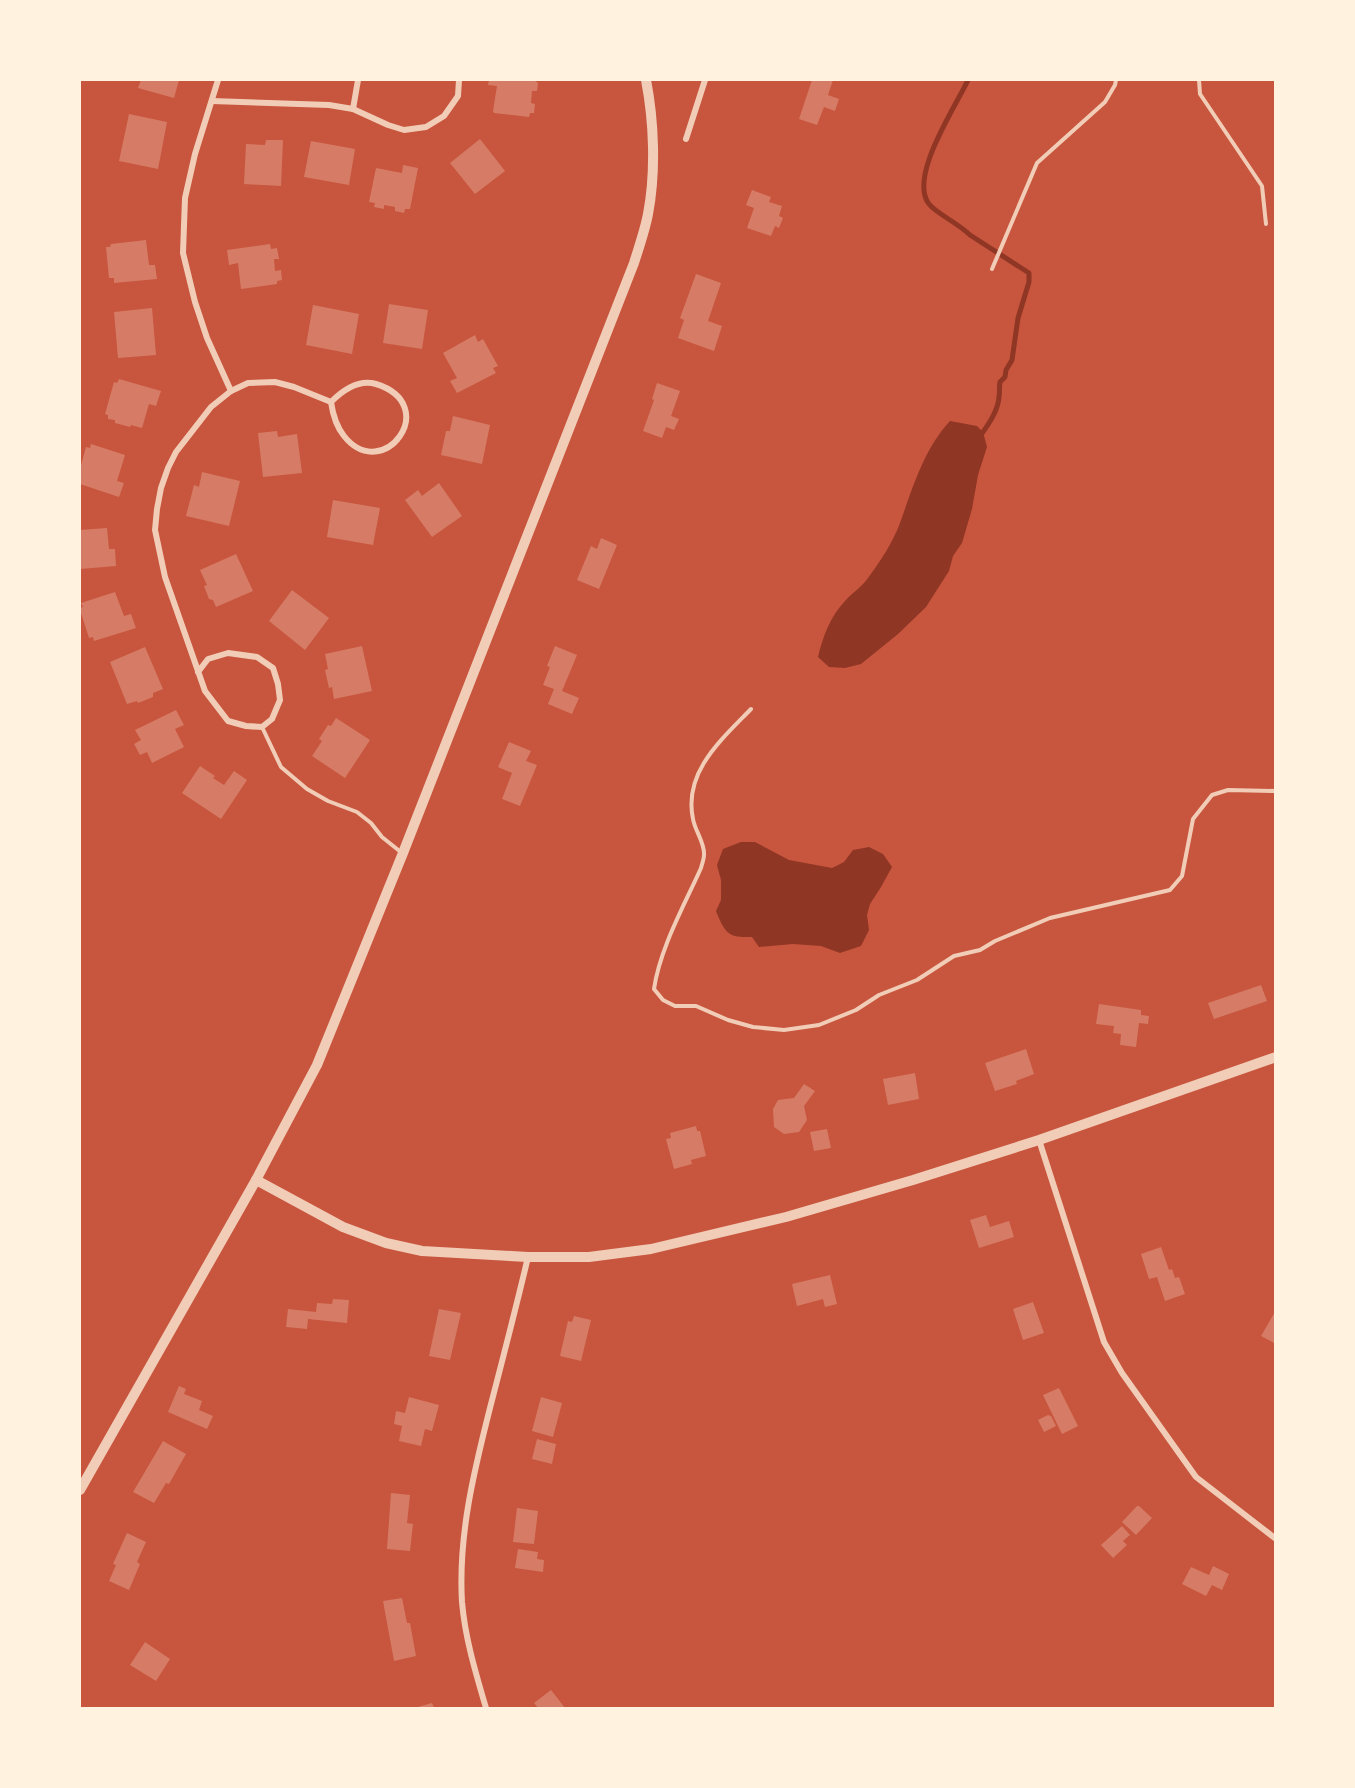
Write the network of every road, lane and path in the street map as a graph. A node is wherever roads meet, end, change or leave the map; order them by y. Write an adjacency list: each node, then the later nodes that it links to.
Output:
1 (218, 80): 8 (street)
2 (358, 80): 9 (street)
3 (459, 80): 9 (street)
4 (646, 80): 19 (street)
5 (705, 80): 10 (street)
6 (1116, 80): 12 (lane)
7 (1199, 80): 11 (lane)
8 (212, 101): 9 (street); 13 (street)
9 (352, 109)
10 (686, 139)
11 (1266, 224)
12 (992, 269)
13 (231, 392): 14 (street); 15 (street)
14 (332, 402): 14 (street)
15 (198, 672): 17 (street); 17 (street)
16 (751, 709): 18 (lane)
17 (262, 726): 19 (lane)
18 (1275, 791)
19 (403, 853): 22 (street)
20 (1275, 1058): 21 (street)
21 (1039, 1140): 23 (street); 25 (street)
22 (256, 1180): 23 (street); 24 (street)
23 (528, 1257): 26 (street)
24 (80, 1490)
25 (1275, 1539)
26 (486, 1708)

